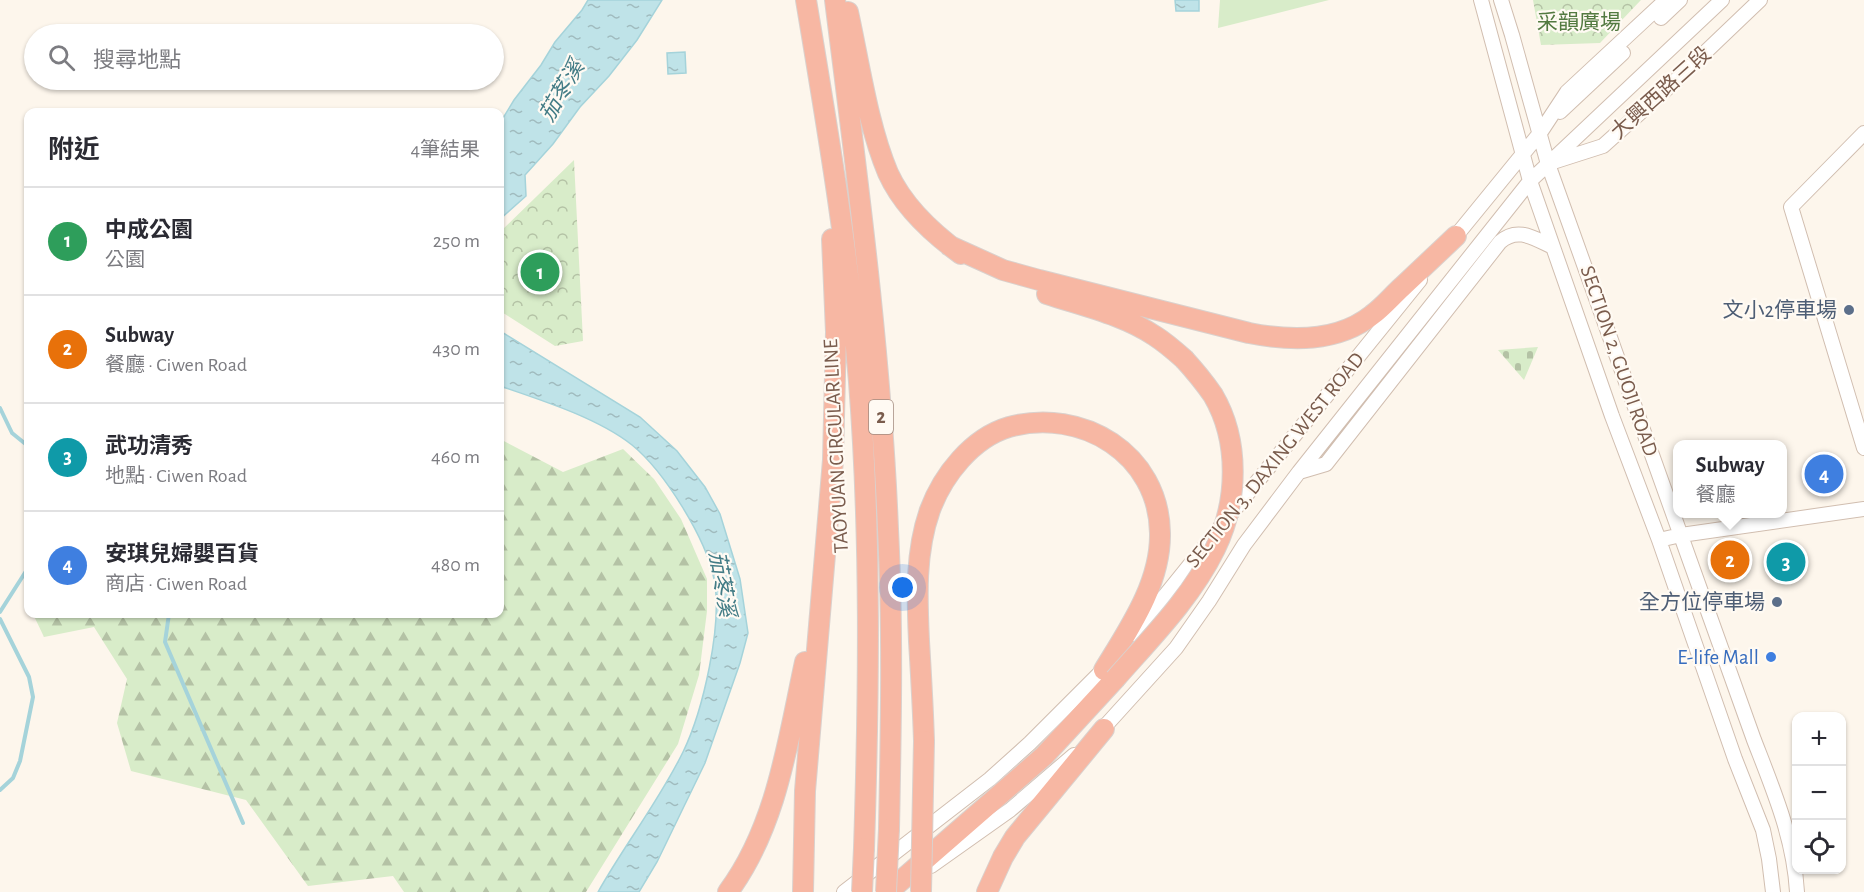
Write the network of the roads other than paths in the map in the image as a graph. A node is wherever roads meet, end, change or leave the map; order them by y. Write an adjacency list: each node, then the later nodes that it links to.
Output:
1 (1480, 0): 12 (street, SECTION 2, GUOJI ROAD)
2 (1501, 0): 10 (street, SECTION 2, GUOJI ROAD)
3 (1666, 0): 10 (street)
4 (1680, 0): 10 (street, SECTION 3, DAXING WEST ROAD)
5 (1722, 0): 13 (street, SECTION 3, DAXING WEST ROAD)
6 (1760, 0): 13 (street, 大興西路三段)
7 (841, 4): 16 (highway); 32 (highway, TAOYUAN CIRCULAR LINE / 2, bridge)
8 (807, 6): 9 (highway, TAOYUAN CIRCULAR LINE / 2)
9 (826, 120): 23 (highway); 31 (highway, TAOYUAN CIRCULAR LINE / 2, bridge)
10 (1540, 133): 12 (street, SECTION 3, DAXING WEST ROAD); 13 (street, SECTION 2, GUOJI ROAD)
11 (1864, 133): 18 (street)
12 (1523, 154): 14 (street, SECTION 2, GUOJI ROAD); 15 (street, SECTION 3, DAXING WEST ROAD)
13 (1548, 164): 14 (street, SECTION 3, DAXING WEST ROAD); 21 (street, SECTION 2, GUOJI ROAD)
14 (1530, 181): 17 (street, SECTION 2, GUOJI ROAD); 19 (street, SECTION 3, DAXING WEST ROAD)
15 (1456, 236): 16 (highway); 26 (street, SECTION 3, DAXING WEST ROAD)
16 (951, 246): 26 (highway, bridge)
17 (1553, 247): 19 (street); 25 (street, SECTION 2, GUOJI ROAD)
18 (1864, 448)
19 (1299, 472): 27 (street, SECTION 3, DAXING WEST ROAD)
20 (1864, 509): 24 (street)
21 (1673, 513)
22 (1675, 518): 24 (street, SECTION 2, GUOJI ROAD)
23 (827, 529): 28 (highway); 29 (highway)
24 (1681, 535): 25 (street); 37 (street, SECTION 2, GUOJI ROAD)
25 (1659, 540): 36 (street, SECTION 2, GUOJI ROAD)
26 (1110, 675): 30 (street, SECTION 3, DAXING WEST ROAD); 32 (highway); 34 (highway, bridge)
27 (1104, 729): 33 (street, SECTION 3, DAXING WEST ROAD); 35 (highway)
28 (728, 892)
29 (803, 892)
30 (844, 892)
31 (862, 892)
32 (887, 892)
33 (893, 892)
34 (921, 892)
35 (987, 892)
36 (1773, 892)
37 (1797, 892)

